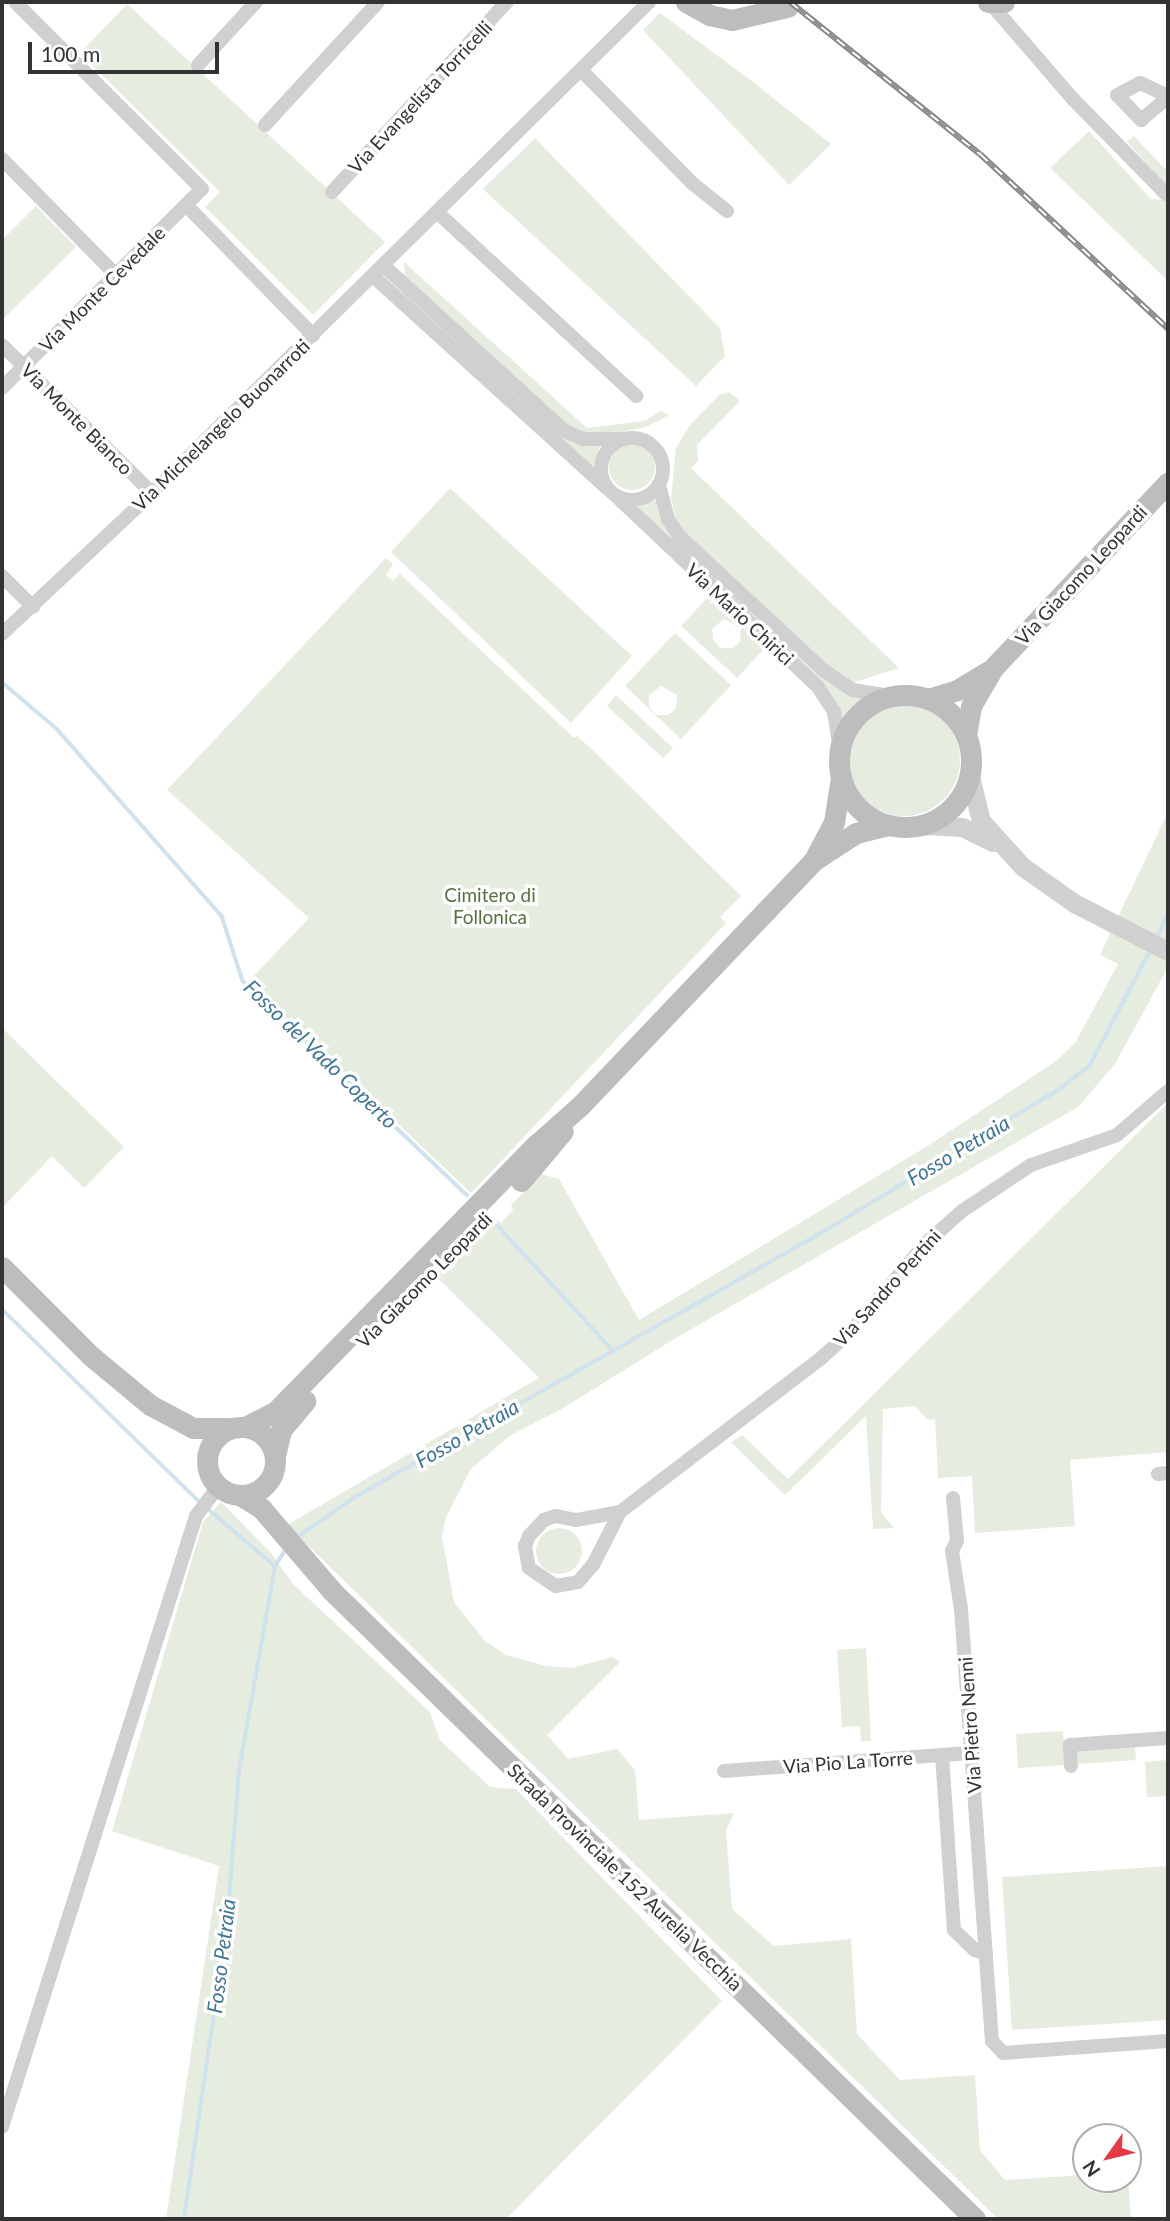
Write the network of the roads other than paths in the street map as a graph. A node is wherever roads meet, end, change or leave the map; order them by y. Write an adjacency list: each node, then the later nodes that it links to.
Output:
1 (15, 2): 15 (street, Via Monte Cevedale)
2 (256, 2): 9 (street)
3 (378, 2): 11 (street)
4 (507, 2): 13 (street, Via Evangelista Torricelli)
5 (649, 2): 10 (street, Via Michelangelo Buonarroti)
6 (686, 2): 8 (main road)
7 (997, 2): 14 (street)
8 (787, 7)
9 (198, 65)
10 (581, 70): 16 (street); 17 (street, Via Michelangelo Buonarroti)
11 (265, 125)
12 (2, 159): 19 (street)
13 (332, 192)
14 (1166, 194)
15 (186, 205): 19 (street, Via Monte Cevedale); 21 (street)
16 (727, 211)
17 (438, 213): 18 (street, Via Michelangelo Buonarroti); 25 (street)
18 (384, 266): 20 (street, Via Michelangelo Buonarroti); 26 (street, Via Mario Chirici)
19 (116, 275): 23 (street, Via Monte Cevedale)
20 (373, 276): 21 (street, Via Michelangelo Buonarroti); 29 (street, Via Mario Chirici)
21 (313, 335): 30 (street, Via Michelangelo Buonarroti)
22 (2, 345): 23 (street, Via Monte Bianco)
23 (24, 367): 24 (street, Via Monte Cevedale); 30 (street, Via Monte Bianco)
24 (2, 388)
25 (636, 396)
26 (622, 439): 28 (street, Via Mario Chirici); 29 (street)
27 (1168, 482): 34 (main road, Via Giacomo Leopardi)
28 (659, 485): 29 (street); 35 (street, Via Mario Chirici)
29 (611, 492): 38 (street, Via Mario Chirici)
30 (152, 493): 32 (street, Via Michelangelo Buonarroti)
31 (2, 576): 32 (street)
32 (33, 607): 33 (street, Via Michelangelo Buonarroti)
33 (2, 634)
34 (993, 668): 36 (main road, Via Giacomo Leopardi); 37 (main road, Via Giacomo Leopardi)
35 (892, 696): 36 (main road, Via Giacomo Leopardi); 38 (main road, Via Giacomo Leopardi)
36 (928, 699): 37 (main road)
37 (966, 735): 40 (main road, Via Giacomo Leopardi)
38 (841, 748): 39 (main road, Via Giacomo Leopardi)
39 (841, 776): 41 (main road, Via Giacomo Leopardi); 44 (main road, Via Giacomo Leopardi)
40 (970, 776): 42 (main road); 43 (street)
41 (889, 825): 42 (main road, Via Giacomo Leopardi); 44 (main road, Via Giacomo Leopardi)
42 (924, 825): 43 (street)
43 (1003, 848): 45 (street)
44 (813, 861): 47 (main road, Via Giacomo Leopardi)
45 (1168, 951)
46 (1168, 1091): 55 (street, Via Sandro Pertini)
47 (580, 1106): 50 (main road, Via Giacomo Leopardi); 51 (main road, Via Giacomo Leopardi)
48 (2, 1267): 49 (main road)
49 (165, 1415): 50 (main road); 52 (main road)
50 (237, 1427): 51 (main road); 52 (main road)
51 (273, 1466): 53 (main road); 56 (main road, Strada Provinciale 152 Aurelia Vecchia)
52 (212, 1484): 53 (main road, Strada Provinciale 152 Aurelia Vecchia); 64 (street)
53 (240, 1495): 56 (main road, Strada Provinciale 152 Aurelia Vecchia)
54 (953, 1498): 58 (street, Via Pietro Nenni)
55 (620, 1512): 55 (street, Via Sandro Pertini)
56 (280, 1531): 65 (main road, Strada Provinciale 152 Aurelia Vecchia)
57 (1168, 1738): 60 (street)
58 (972, 1753): 59 (street, Via Pio La Torre); 62 (street, Via Pietro Nenni)
59 (942, 1755): 61 (street, Via Pio La Torre); 62 (street, Via Pietro Nenni)
60 (1071, 1766)
61 (723, 1771)
62 (986, 1954): 63 (street, Via Pietro Nenni)
63 (1168, 2041)
64 (2, 2127)
65 (975, 2219)

